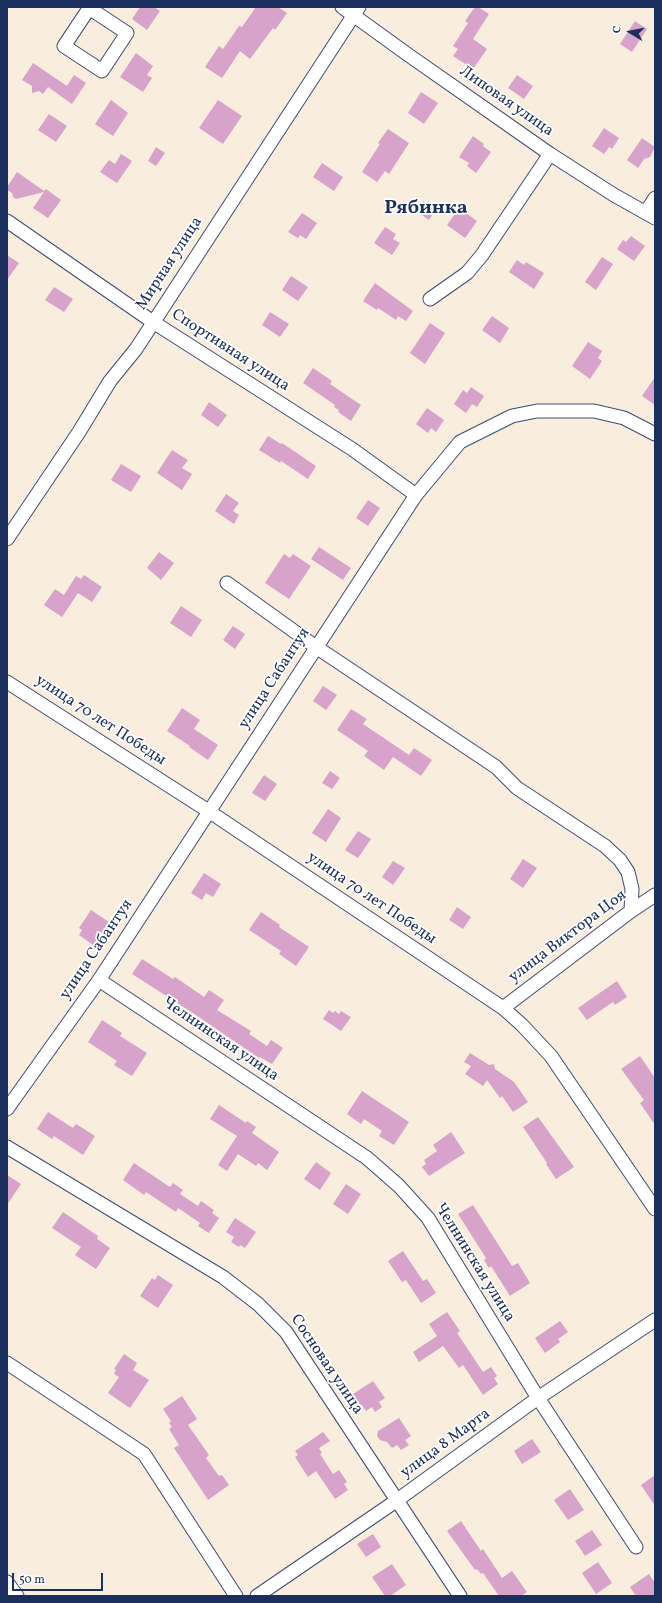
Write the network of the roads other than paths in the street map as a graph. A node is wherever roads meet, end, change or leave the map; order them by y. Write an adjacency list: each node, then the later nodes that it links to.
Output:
1 (342, 7): 3 (street, Липовая улица)
2 (90, 8): 2 (street)
3 (357, 11): 4 (street, Липовая улица); 9 (street, Мирная улица)
4 (550, 154): 6 (street, Липовая улица); 8 (street)
5 (655, 198): 6 (street)
6 (650, 215)
7 (7, 221): 9 (street, Спортивная улица)
8 (430, 299)
9 (153, 322): 11 (street, Спортивная улица); 12 (street, Мирная улица)
10 (655, 434): 11 (street, улица Сабантуя)
11 (416, 495): 14 (street, улица Сабантуя)
12 (7, 539)
13 (227, 583): 14 (street)
14 (316, 647): 16 (street, улица Сабантуя); 18 (street)
15 (7, 682): 16 (street, улица 70 лет Победы)
16 (210, 812): 19 (street, улица Сабантуя); 20 (street, улица 70 лет Победы)
17 (655, 895): 18 (street, улица Виктора Цоя)
18 (631, 911): 20 (street, улица Виктора Цоя)
19 (99, 980): 21 (street, улица Сабантуя); 26 (street, Челнинская улица)
20 (503, 1008): 23 (street, улица 70 лет Победы)
21 (7, 1109)
22 (7, 1147): 27 (street, Сосновая улица)
23 (655, 1209)
24 (655, 1320): 26 (street, улица 8 Марта)
25 (7, 1363): 31 (street)
26 (538, 1398): 27 (street, улица 8 Марта); 28 (street, Челнинская улица)
27 (396, 1501): 32 (street, улица 8 Марта); 33 (street, Сосновая улица)
28 (636, 1546)
29 (7, 1582): 30 (street)
30 (17, 1596)
31 (236, 1596)
32 (257, 1596)
33 (460, 1596)

